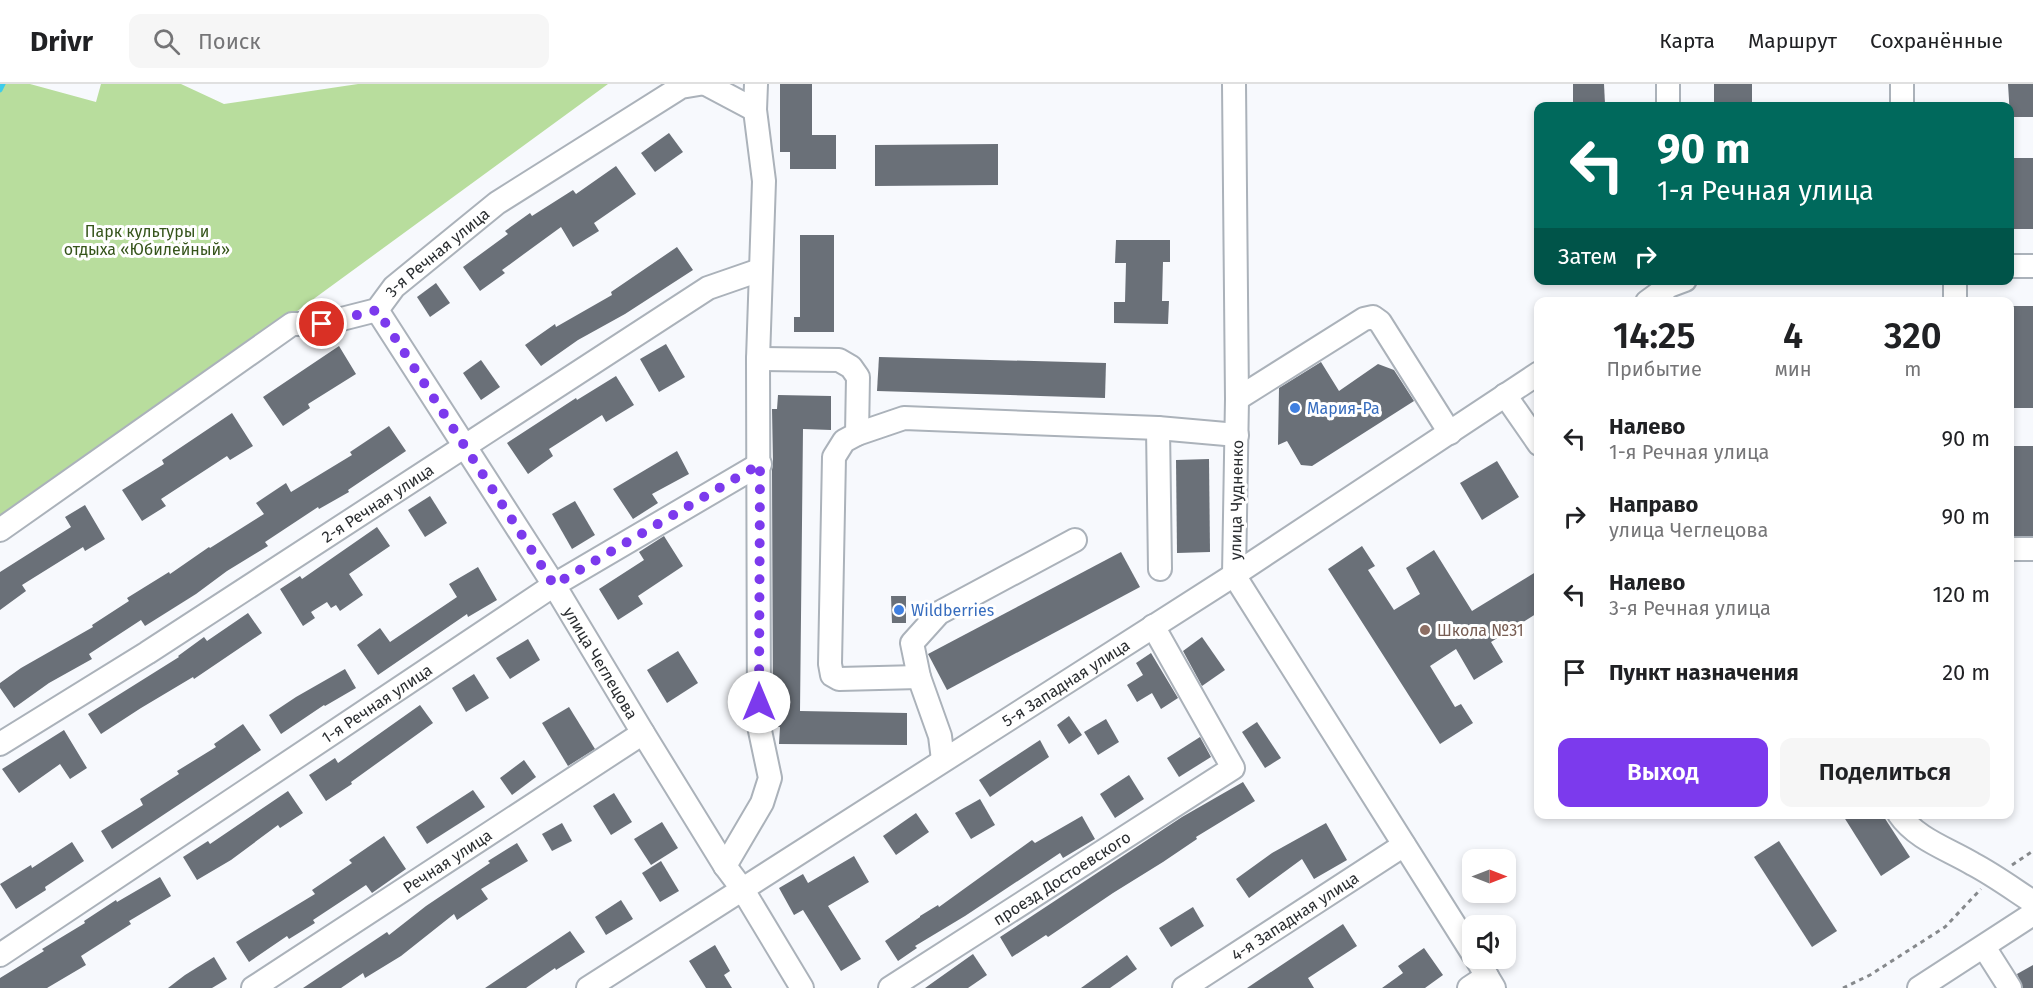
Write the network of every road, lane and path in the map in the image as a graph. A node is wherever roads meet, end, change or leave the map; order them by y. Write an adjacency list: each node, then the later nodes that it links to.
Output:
1 (699, 84): 13 (street, 3-я Речная улица)
2 (706, 84): 9 (street)
3 (756, 84): 9 (street)
4 (1234, 84): 17 (street, улица Чудненко)
5 (1668, 84): 7 (street)
6 (1902, 84): 8 (street)
7 (1668, 102)
8 (1902, 102)
9 (755, 110): 12 (street)
10 (2014, 266): 11 (street)
11 (2033, 266)
12 (760, 270): 14 (street); 23 (street, 2-я Речная улица)
13 (377, 310): 23 (street, улица Чеглецова); 25 (street, 3-я Речная улица)
14 (758, 359): 20 (street); 24 (street)
15 (1534, 376): 16 (street, 5-я Западная улица)
16 (1505, 395): 19 (street, 5-я Западная улица); 22 (street)
17 (1238, 399): 19 (street); 21 (street, улица Чудненко)
18 (1158, 428): 20 (street); 21 (street); 29 (street)
19 (1450, 433): 30 (street, 5-я Западная улица)
20 (857, 434): 33 (street)
21 (1237, 435): 30 (street, улица Чудненко)
22 (1534, 437)
23 (465, 448): 31 (street, улица Чеглецова); 35 (street, 2-я Речная улица)
24 (760, 464): 31 (street, 1-я Речная улица); 40 (street)
25 (0, 530)
26 (1075, 540): 33 (street)
27 (2014, 549): 28 (street)
28 (2033, 549)
29 (1160, 569)
30 (1234, 575): 32 (street, 5-я Западная улица); 38 (street, улица Чудненко)
31 (554, 585): 34 (street, улица Чеглецова); 47 (street, 1-я Речная улица)
32 (1153, 626): 36 (street, 5-я Западная улица); 51 (street, проезд Достоевского)
33 (919, 677): 36 (street)
34 (643, 733): 40 (street, улица Чеглецова); 48 (street, Речная улица)
35 (0, 744)
36 (943, 759): 42 (street, 5-я Западная улица)
37 (1905, 819): 41 (street)
38 (1404, 845): 45 (street, улица Чудненко); 52 (street, 4-я Западная улица)
39 (2033, 851): 41 (path)
40 (726, 866): 42 (street, улица Чеглецова)
41 (1993, 876): 43 (street); 53 (path)
42 (743, 890): 49 (street, 5-я Западная улица); 50 (street, улица Чеглецова)
43 (2033, 902)
44 (2033, 914): 46 (street)
45 (1462, 937)
46 (1984, 947): 54 (street); 55 (street)
47 (0, 955)
48 (253, 988)
49 (588, 988)
50 (802, 988)
51 (890, 988)
52 (1184, 988)
53 (1843, 988)
54 (1919, 988)
55 (2010, 988)

